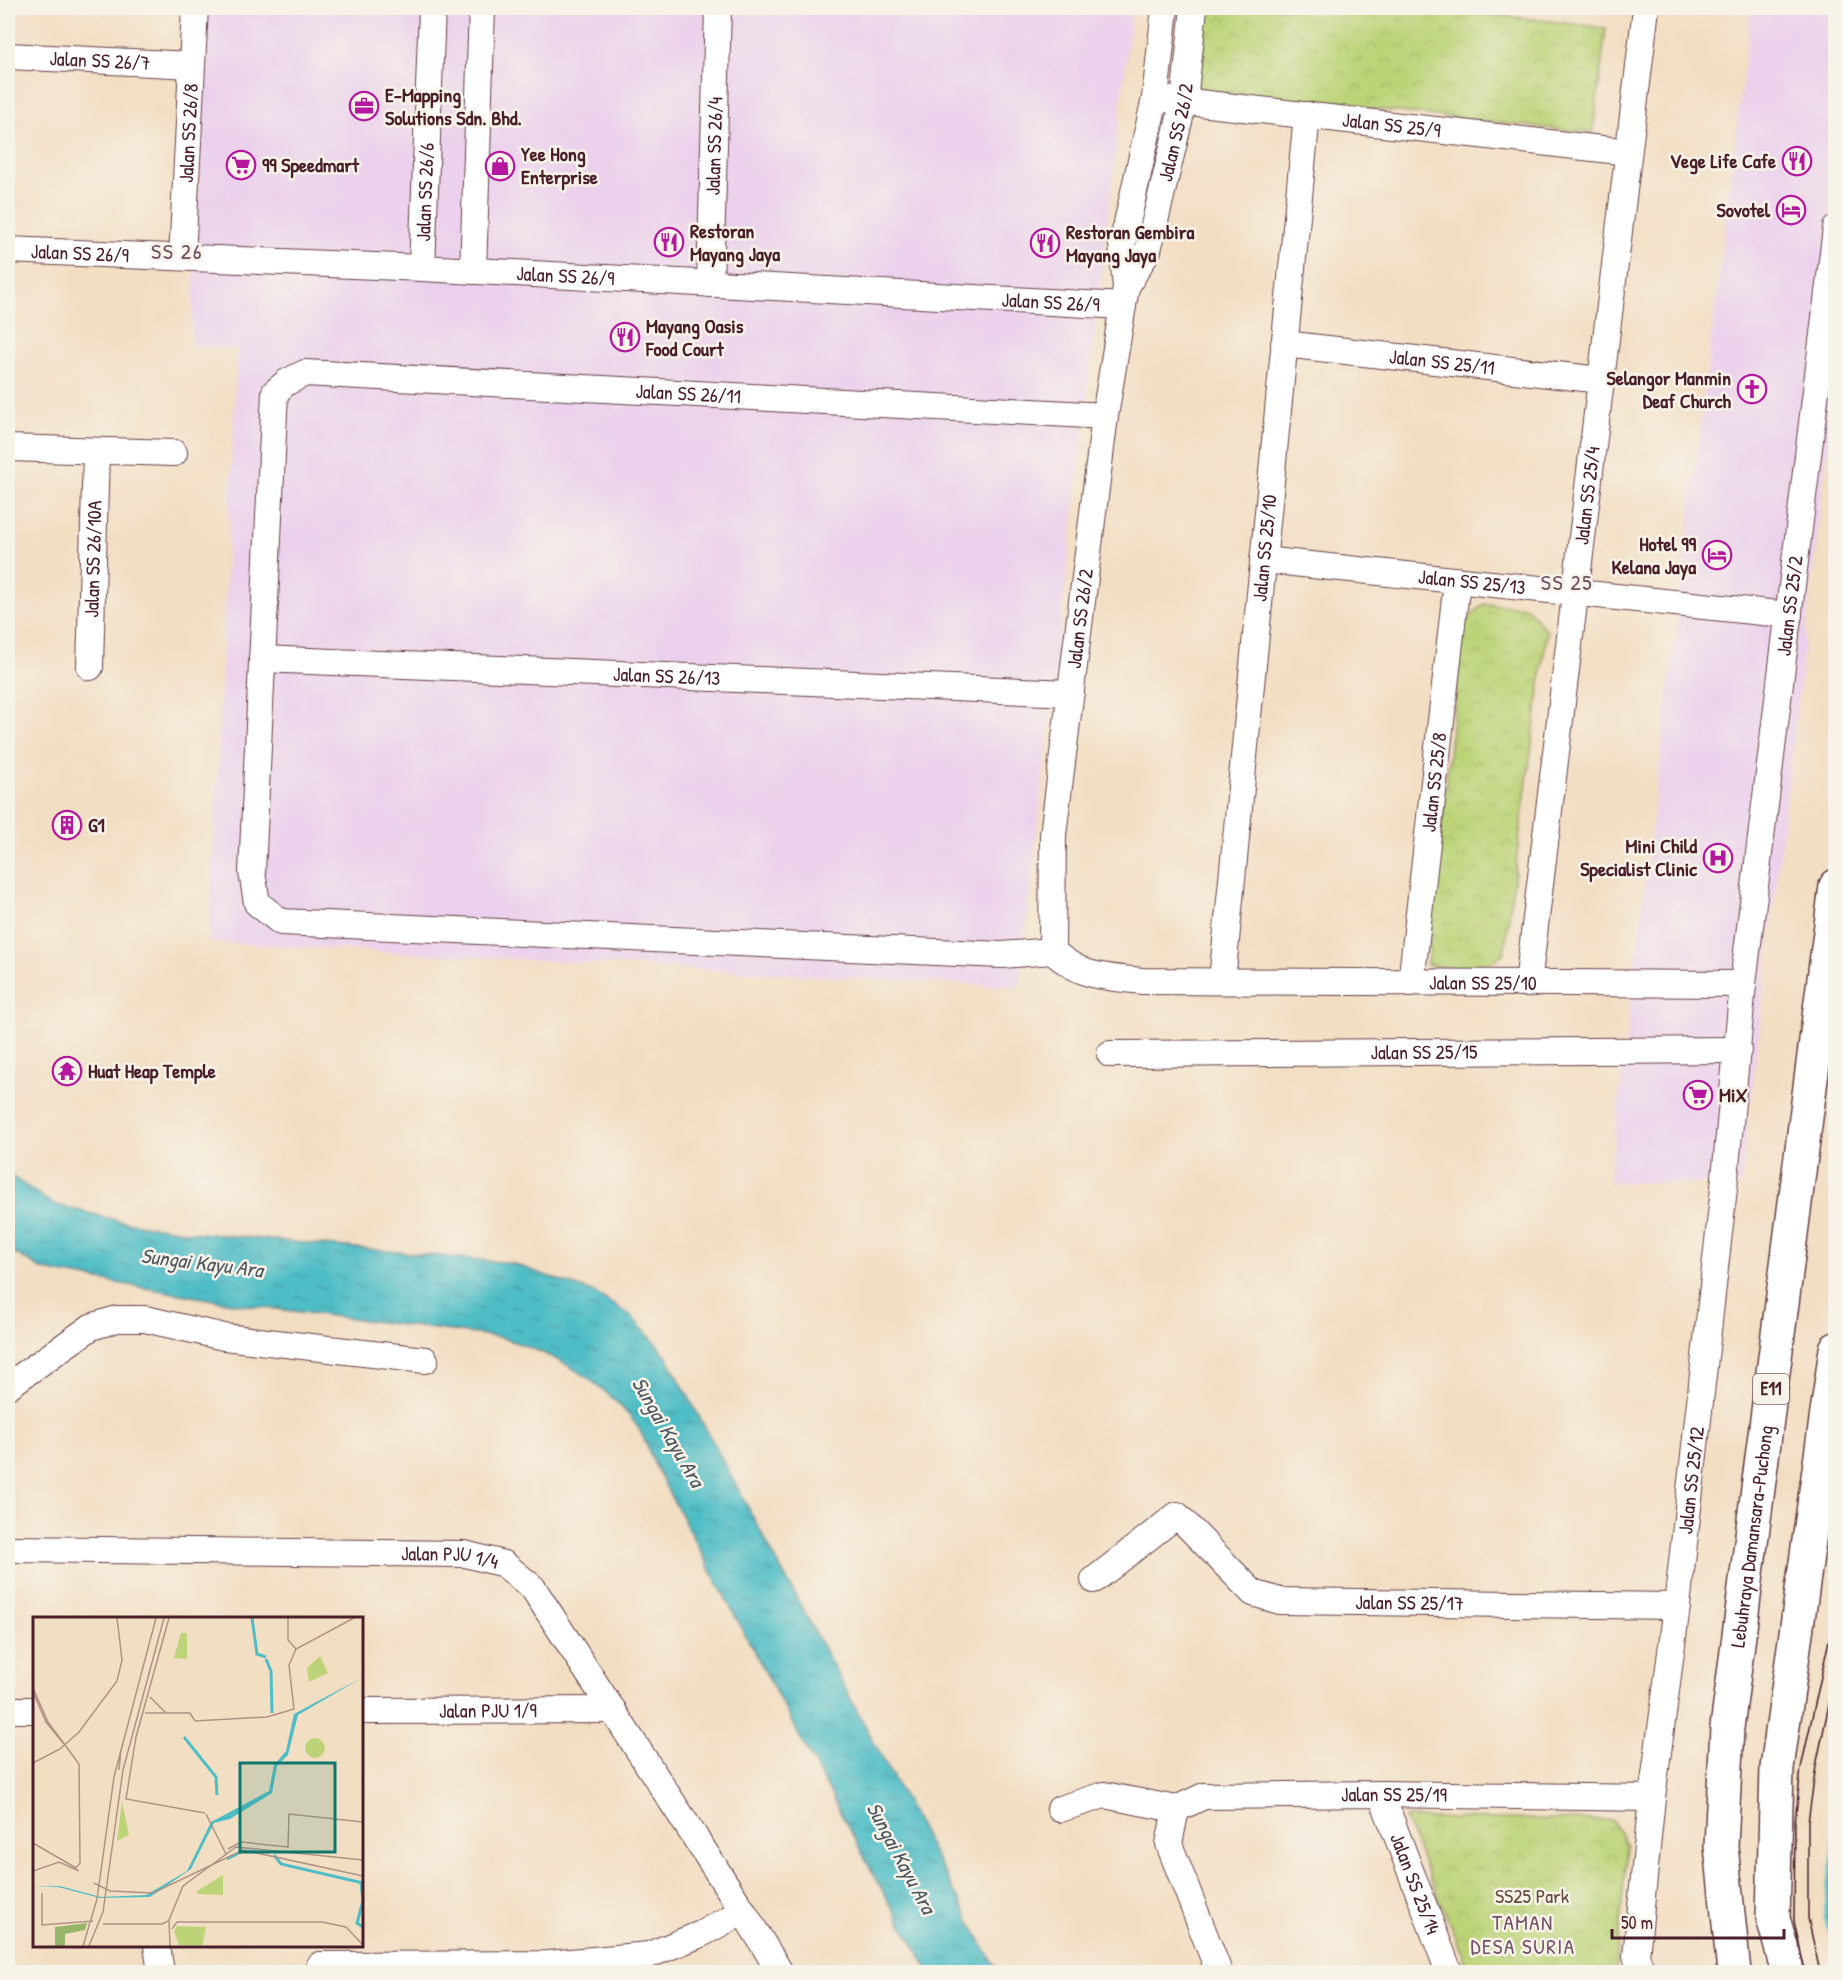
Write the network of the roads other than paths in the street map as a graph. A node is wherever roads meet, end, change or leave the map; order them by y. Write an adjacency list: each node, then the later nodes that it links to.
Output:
1 (195, 8): 9 (street, Jalan SS 26/8)
2 (432, 8): 17 (street, Jalan SS 26/6)
3 (482, 8): 18 (street)
4 (718, 8): 19 (street, Jalan SS 26/4)
5 (1165, 8): 10 (street, Jalan SS 26/2)
6 (1194, 8): 11 (street, Jalan SS 26/2)
7 (1646, 8): 13 (street, Jalan SS 25/4)
8 (8, 57): 9 (street, Jalan SS 26/7)
9 (192, 65): 16 (street, Jalan SS 26/8)
10 (1155, 98): 11 (street, Jalan SS 25/9); 20 (street, Jalan SS 26/2)
11 (1184, 101): 12 (street, Jalan SS 25/9); 20 (street, Jalan SS 26/2)
12 (1307, 115): 13 (street, Jalan SS 25/9); 21 (street, Jalan SS 25/10)
13 (1628, 152): 22 (street, Jalan SS 25/4)
14 (1836, 228): 30 (street, Jalan SS 25/2)
15 (8, 250): 16 (street, Jalan SS 26/9)
16 (182, 257): 17 (street, Jalan SS 26/9)
17 (422, 268): 18 (street, Jalan SS 26/9)
18 (473, 271): 19 (street, Jalan SS 26/9)
19 (710, 284): 20 (street, Jalan SS 26/9)
20 (1125, 296): 23 (street, Jalan SS 26/2)
21 (1284, 344): 22 (street, Jalan SS 25/11); 27 (street, Jalan SS 25/10)
22 (1601, 380): 29 (street, Jalan SS 25/4)
23 (1105, 416): 31 (street, Jalan SS 26/11); 33 (street, Jalan SS 26/2)
24 (8, 448): 25 (street)
25 (96, 451): 26 (street); 32 (street, Jalan SS 26/10A)
26 (174, 453)
27 (1263, 560): 28 (street, Jalan SS 25/13); 36 (street, Jalan SS 25/10)
28 (1457, 581): 29 (street, Jalan SS 25/13); 37 (street, Jalan SS 25/8)
29 (1576, 593): 30 (street, Jalan SS 25/13); 38 (street, Jalan SS 25/4)
30 (1789, 615): 39 (street, Jalan SS 25/2)
31 (262, 659): 33 (street, Jalan SS 26/13); 35 (street)
32 (90, 667)
33 (1071, 693): 35 (street, Jalan SS 26/2)
34 (1836, 886): 64 (highway, Lebuhraya Damansara–Puchong / E11)
35 (1052, 951): 36 (street, Jalan SS 25/10)
36 (1222, 981): 37 (street, Jalan SS 25/10)
37 (1411, 983): 38 (street, Jalan SS 25/10)
38 (1528, 984): 39 (street, Jalan SS 25/10)
39 (1743, 984): 40 (street, Jalan SS 25/12)
40 (1738, 1050): 41 (street, Jalan SS 25/15); 47 (street, Jalan SS 25/12)
41 (1110, 1054)
42 (1836, 1349): 65 (highway)
43 (425, 1360): 44 (street)
44 (8, 1386)
45 (8, 1549): 50 (street, Jalan PJU 1/4)
46 (1094, 1580): 47 (street, Jalan SS 25/17)
47 (1677, 1606): 53 (street, Jalan SS 25/12)
48 (8, 1710): 49 (street)
49 (33, 1710)
50 (614, 1710): 51 (street, Jalan PJU 1/9); 56 (street, Jalan PJU 1/4)
51 (363, 1711)
52 (1381, 1794): 53 (street, Jalan SS 25/19); 55 (street, Jalan SS 25/19); 62 (street, Jalan SS 25/14)
53 (1652, 1798): 63 (street, Jalan SS 25/12)
54 (1060, 1809): 55 (street)
55 (1176, 1809): 61 (street)
56 (743, 1911): 58 (street); 60 (street, Jalan PJU 1/4)
57 (157, 1947): 59 (street)
58 (320, 1961)
59 (161, 1972)
60 (780, 1972)
61 (1219, 1972)
62 (1449, 1972)
63 (1642, 1972)
64 (1734, 1972)
65 (1788, 1972)

